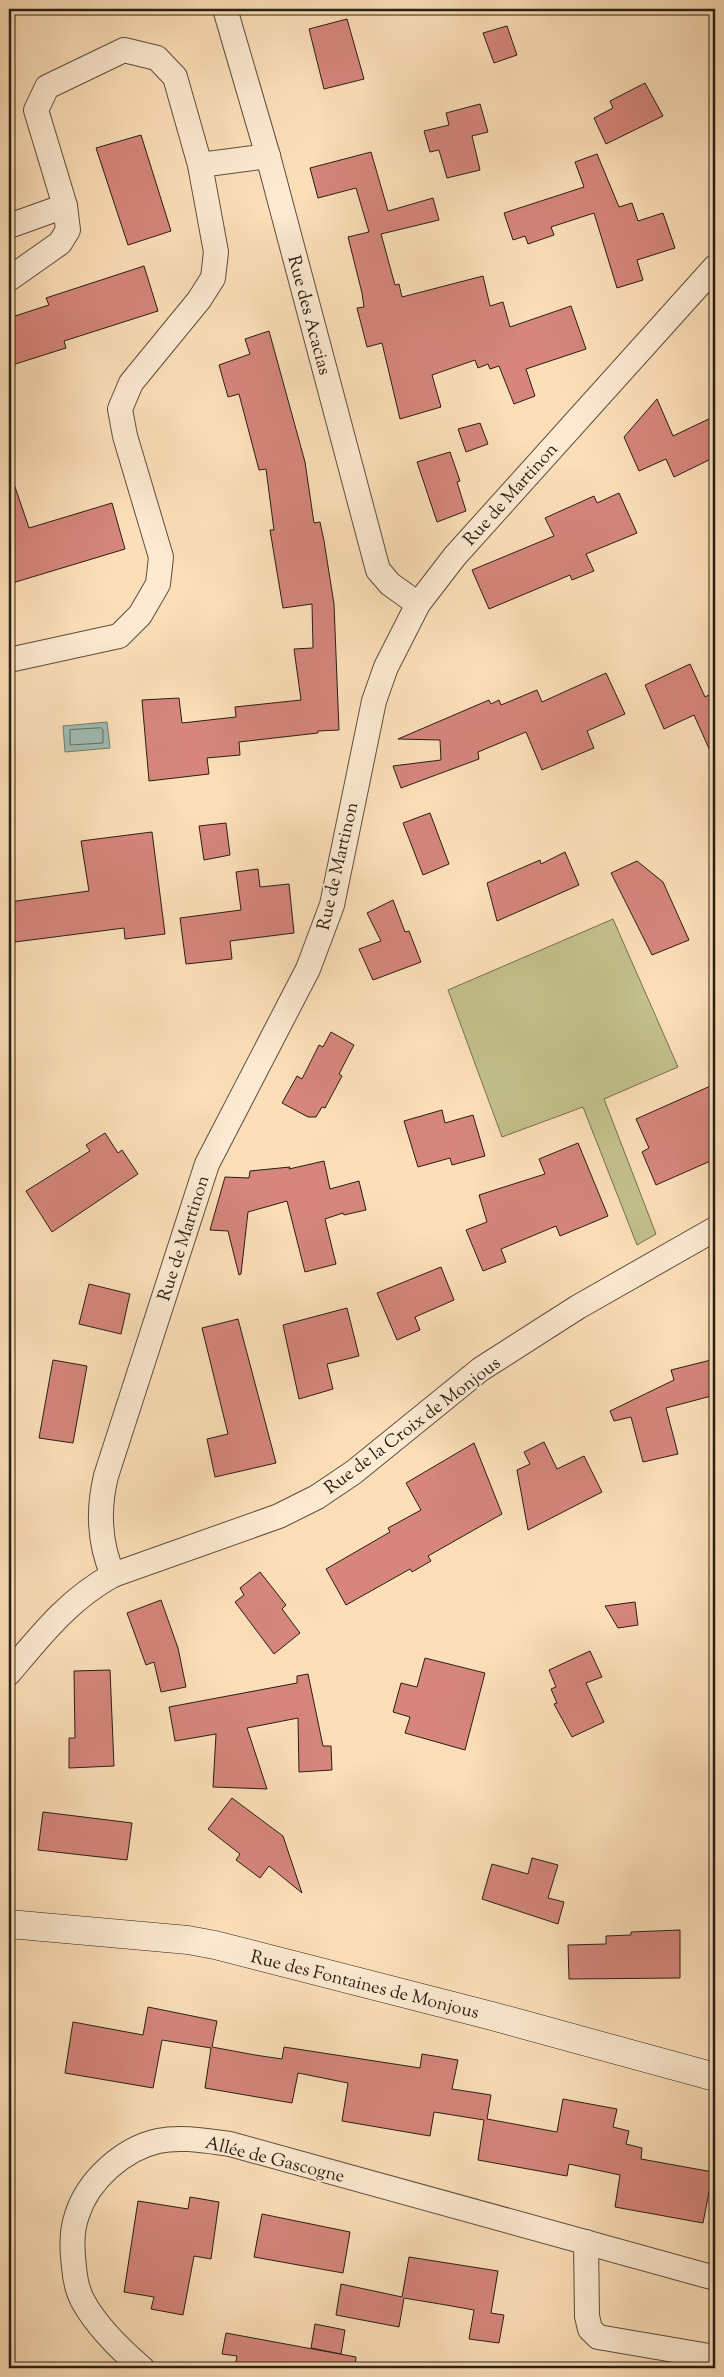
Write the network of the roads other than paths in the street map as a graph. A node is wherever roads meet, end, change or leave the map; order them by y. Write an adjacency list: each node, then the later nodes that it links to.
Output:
1 (225, 9): 2 (street, Rue des Acacias)
2 (268, 156): 3 (street); 8 (street, Rue des Acacias)
3 (200, 165): 4 (street); 9 (street)
4 (65, 206): 5 (street); 7 (street)
5 (9, 226)
6 (715, 267): 8 (street, Rue de Martinon)
7 (9, 279)
8 (418, 604): 11 (street, Rue de Martinon)
9 (9, 660)
10 (715, 1230): 11 (street, Rue de la Croix de Monjous)
11 (113, 1575): 12 (street, Rue de la Croix de Monjous)
12 (9, 1673)
13 (9, 1924): 14 (street, Rue des Fontaines de Monjous)
14 (715, 2077)
15 (586, 2242): 16 (street, Allée de Gascogne); 17 (street); 18 (street, Allée de Gascogne)
16 (715, 2278)
17 (715, 2357)
18 (142, 2368)

